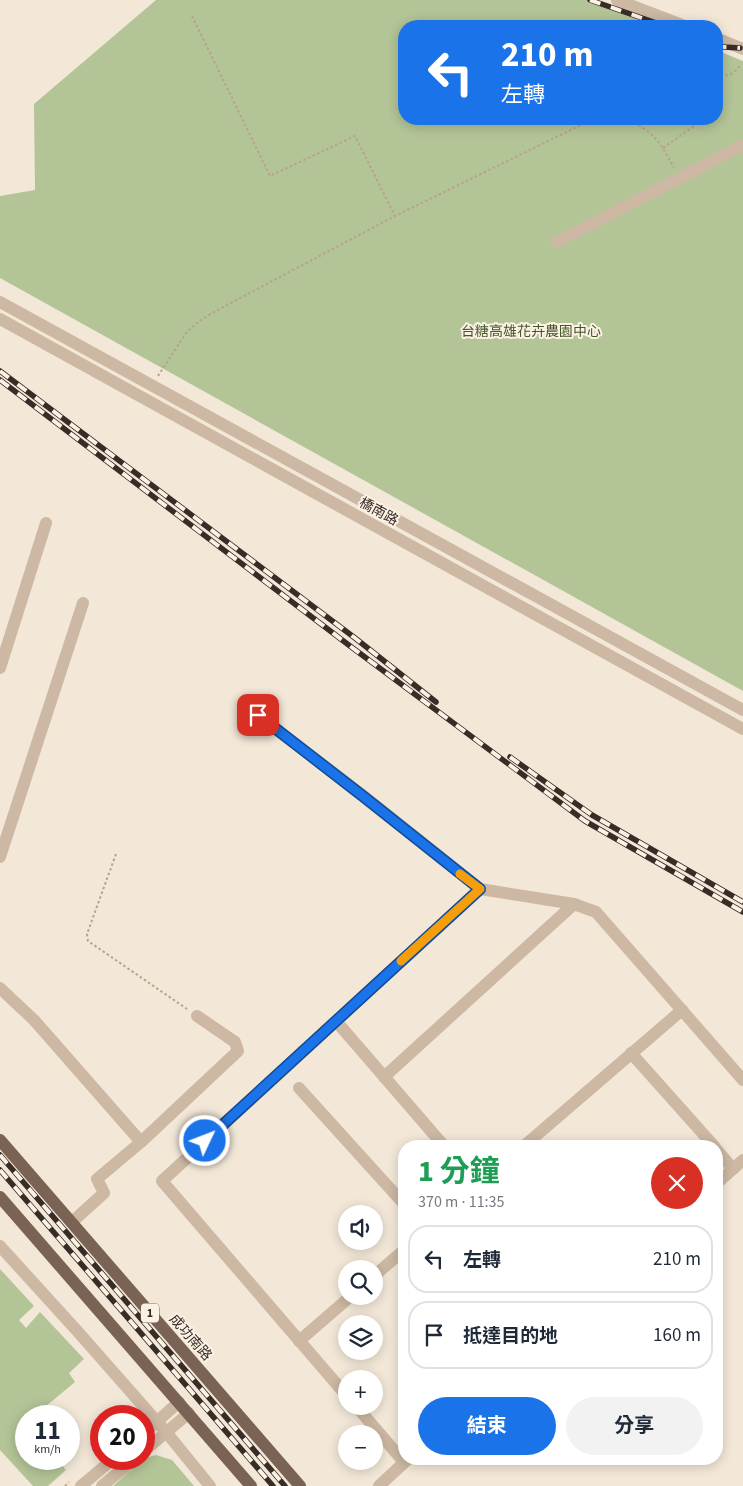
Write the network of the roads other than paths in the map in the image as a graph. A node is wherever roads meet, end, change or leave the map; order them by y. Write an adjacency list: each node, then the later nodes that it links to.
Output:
1 (618, 0): 2 (street)
2 (670, 20)
3 (723, 41): 4 (street)
4 (743, 49)
5 (743, 145): 6 (street)
6 (557, 242)
7 (0, 302): 12 (street, 橋南路)
8 (0, 319): 14 (street, 橋南路)
9 (46, 523): 11 (street)
10 (83, 603): 15 (street)
11 (0, 668)
12 (743, 710)
13 (258, 715): 16 (street)
14 (743, 729)
15 (0, 857)
16 (480, 889): 17 (street); 21 (street)
17 (574, 904): 19 (street); 23 (street)
18 (0, 988): 30 (street)
19 (682, 1010): 22 (street); 24 (street)
20 (197, 1016): 30 (street)
21 (336, 1020): 23 (street); 41 (street)
22 (631, 1053): 28 (street); 29 (street)
23 (384, 1077): 27 (street)
24 (743, 1080)
25 (298, 1088): 35 (street)
26 (0, 1140): 36 (main road, 成功南路 / 1)
27 (439, 1140)
28 (531, 1140)
29 (709, 1140)
30 (141, 1142): 36 (street)
31 (723, 1154): 32 (street)
32 (738, 1165): 33 (street)
33 (723, 1178)
34 (0, 1197): 43 (main road)
35 (398, 1197)
36 (72, 1222): 57 (main road, 成功南路 / 1)
37 (0, 1246): 46 (street)
38 (398, 1255): 39 (street)
39 (383, 1268)
40 (340, 1305): 41 (street)
41 (299, 1340): 42 (street)
42 (338, 1386)
43 (179, 1402): 44 (main road); 46 (street)
44 (189, 1413): 47 (street); 56 (main road)
45 (364, 1415): 49 (street)
46 (157, 1422): 47 (street)
47 (166, 1432): 48 (street); 55 (street)
48 (155, 1442)
49 (398, 1451)
50 (401, 1465): 58 (street)
51 (100, 1470): 53 (street)
52 (122, 1470): 54 (street)
53 (80, 1486)
54 (102, 1486)
55 (210, 1486)
56 (251, 1486)
57 (300, 1486)
58 (379, 1486)

